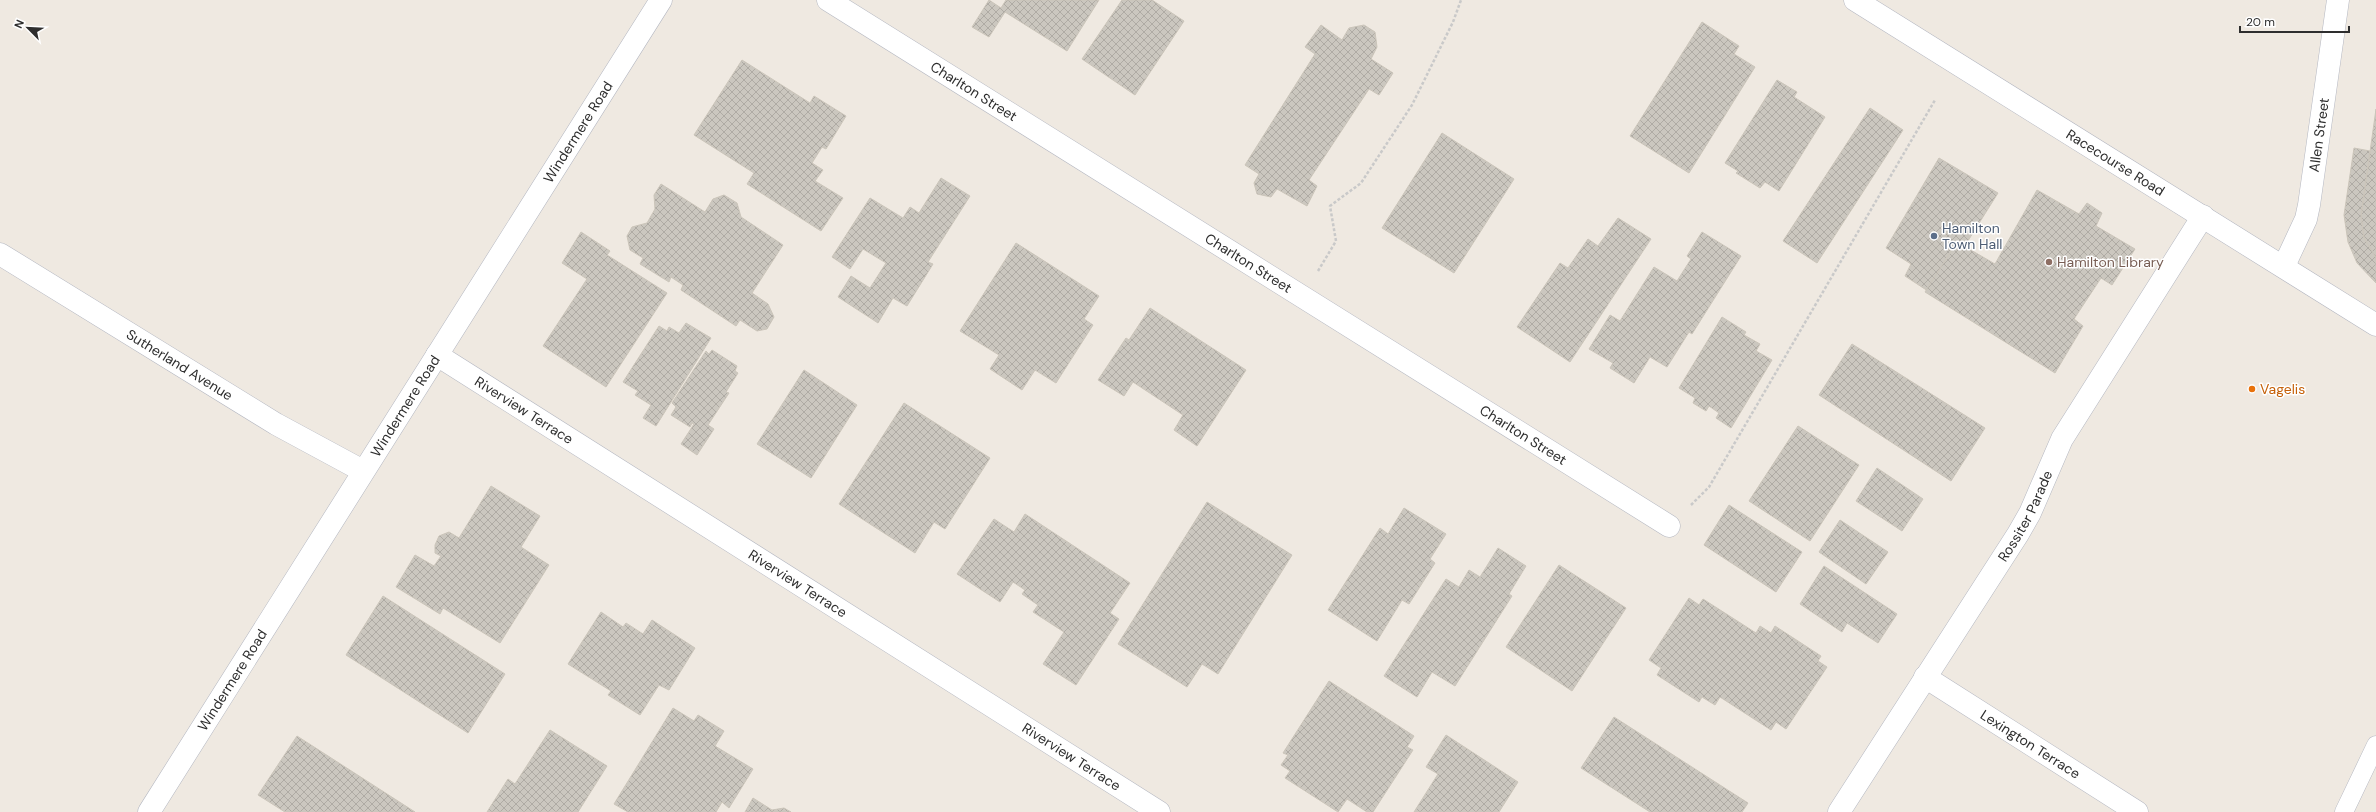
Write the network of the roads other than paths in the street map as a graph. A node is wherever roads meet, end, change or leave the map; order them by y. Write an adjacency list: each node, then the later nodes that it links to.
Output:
1 (661, 0): 9 (street, Windermere Road)
2 (828, 0): 11 (street, Charlton Street)
3 (1854, 0): 5 (street, Racecourse Road)
4 (2338, 0): 7 (street, Allen Street)
5 (2203, 216): 7 (street, Racecourse Road); 12 (street, Rossiter Parade)
6 (0, 254): 10 (street, Sutherland Avenue)
7 (2284, 266): 8 (street, Racecourse Road)
8 (2376, 325)
9 (437, 355): 10 (street, Windermere Road); 15 (street, Riverview Terrace)
10 (363, 471): 14 (street, Windermere Road)
11 (1669, 526)
12 (1925, 677): 16 (street, Rossiter Parade); 17 (street, Lexington Terrace)
13 (2376, 745): 18 (lane)
14 (149, 812)
15 (1159, 812)
16 (1840, 812)
17 (2137, 812)
18 (2344, 812)

